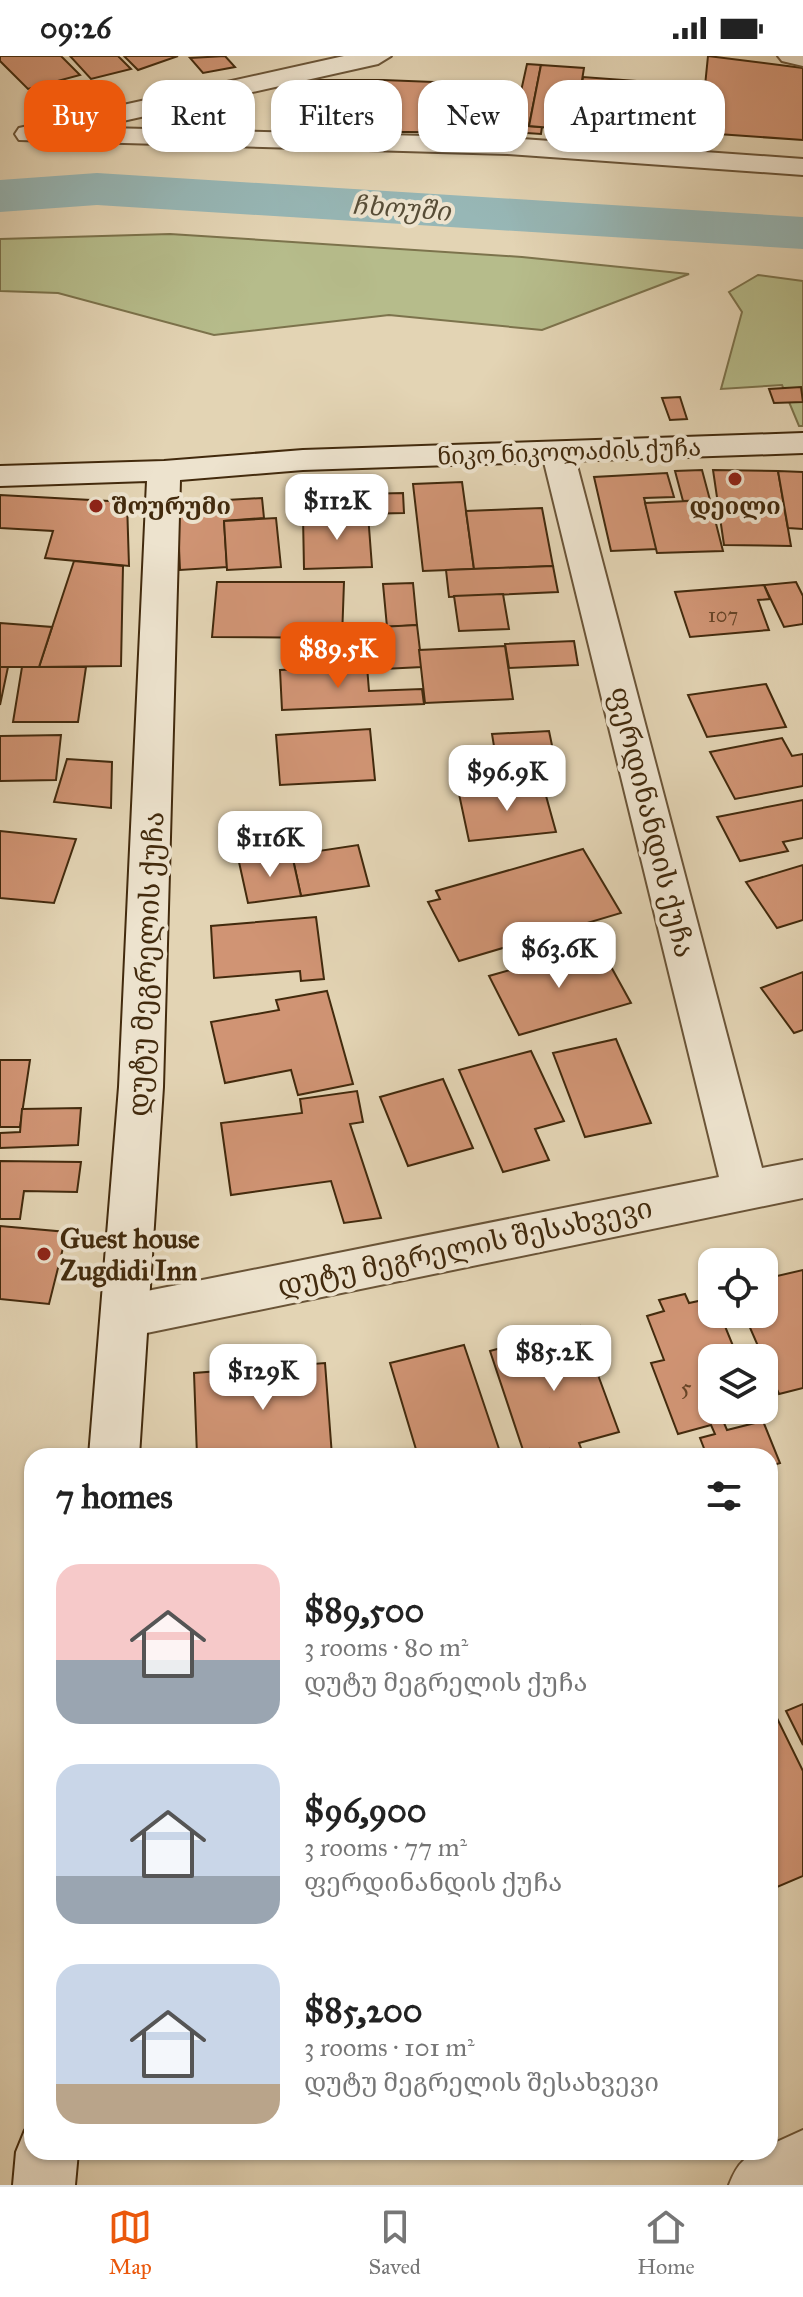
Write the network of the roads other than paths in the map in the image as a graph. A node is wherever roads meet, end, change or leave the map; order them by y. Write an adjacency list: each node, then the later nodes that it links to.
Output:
1 (378, 56): 4 (street)
2 (791, 56): 3 (street)
3 (803, 58)
4 (126, 112)
5 (24, 135): 7 (street)
6 (126, 136): 8 (street)
7 (0, 139)
8 (803, 167)
9 (803, 443): 10 (street, ნიკო ნიკოლაძის ქუჩა)
10 (558, 454): 11 (street, ნიკო ნიკოლაძის ქუჩა); 14 (street, ფერდინანდის ქუჩა)
11 (164, 471): 12 (street, ნიკო ნიკოლაძის ქუჩა); 15 (street, დუტუ მეგრელის ქუჩა)
12 (0, 476)
13 (803, 1179): 14 (street, დუტუ მეგრელის შესახვევი)
14 (745, 1190): 15 (street, დუტუ მეგრელის შესახვევი)
15 (127, 1316): 16 (street, დუტუ მეგრელის ქუჩა)
16 (115, 1448)
17 (46, 2160): 19 (street)
18 (803, 2161): 20 (street)
19 (44, 2185)
20 (760, 2185)

